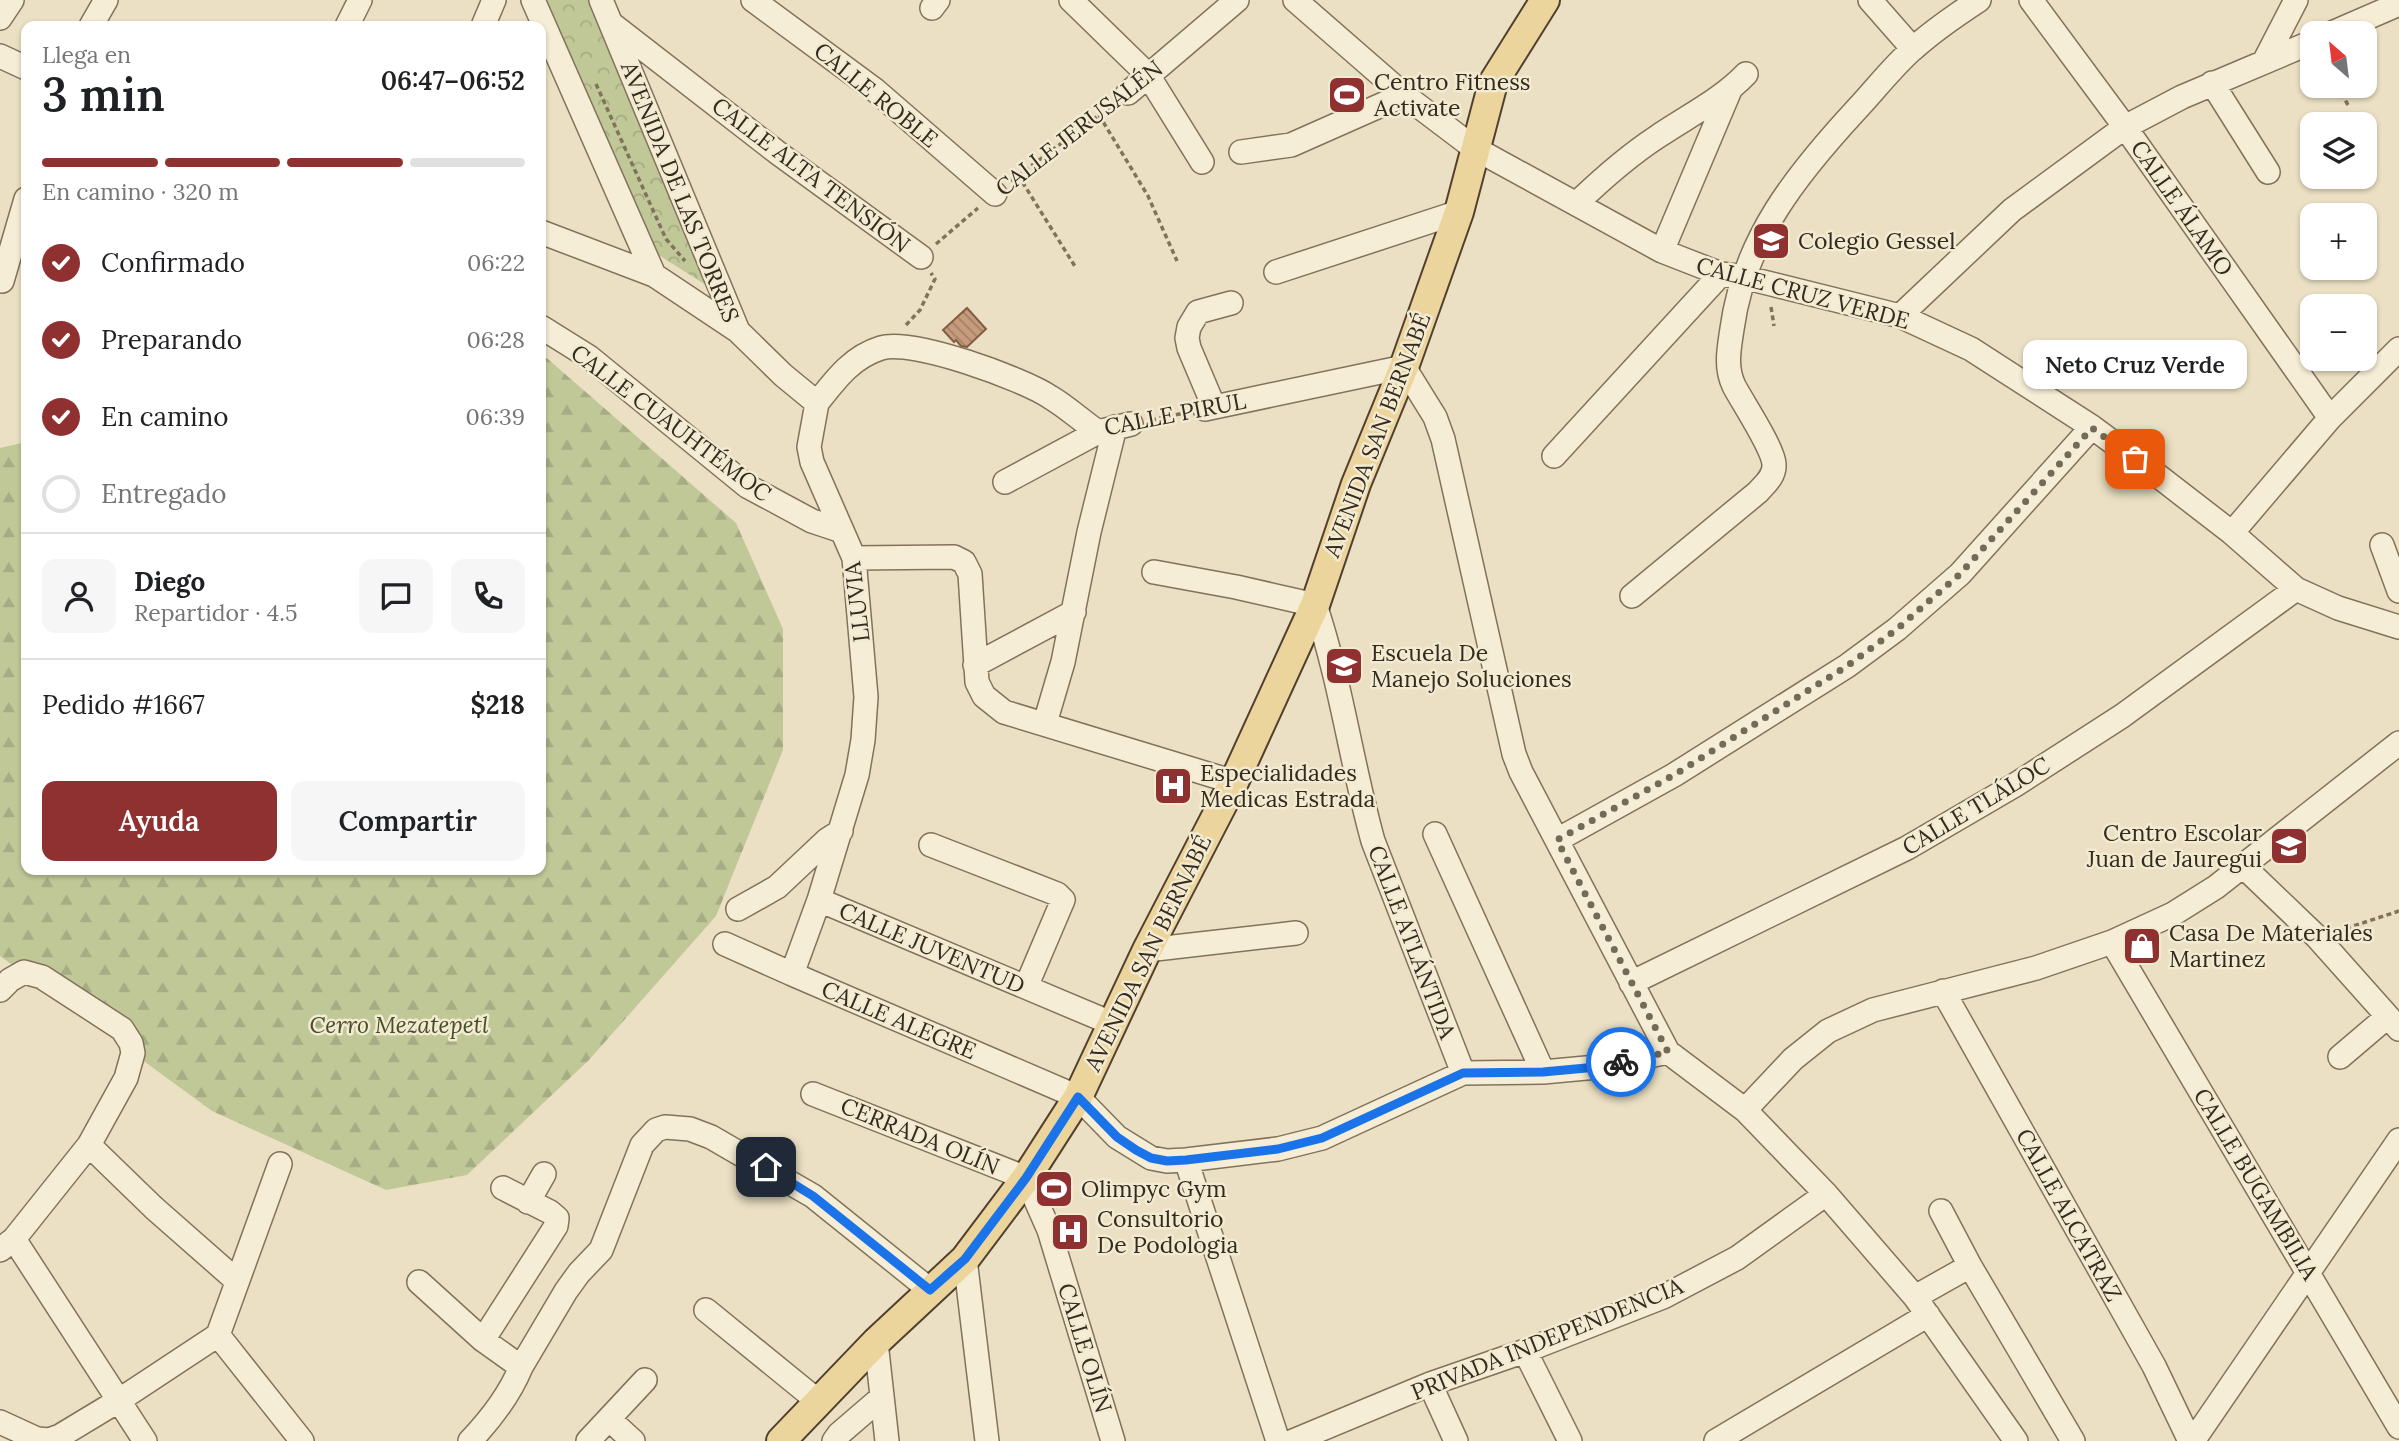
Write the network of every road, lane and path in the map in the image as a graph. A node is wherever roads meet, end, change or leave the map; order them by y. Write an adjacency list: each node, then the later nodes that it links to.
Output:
1 (12, 0): 16 (street)
2 (106, 0): 17 (street)
3 (494, 0): 18 (street)
4 (533, 0): 19 (street)
5 (601, 0): 21 (street, AVENIDA DE LAS TORRES)
6 (753, 0): 44 (street, CALLE ROBLE)
7 (1071, 0): 29 (street)
8 (1237, 0): 29 (street, CALLE JERUSALÉN)
9 (1295, 0): 34 (street, CALLE CRUZ VERDE)
10 (1545, 0): 39 (main road, AVENIDA SAN BERNABÉ)
11 (1870, 0): 24 (street)
12 (1979, 0): 24 (street)
13 (2031, 0): 38 (street, CALLE ÁLAMO)
14 (2296, 0): 26 (street)
15 (2399, 4): 20 (street)
16 (0, 19)
17 (94, 21)
18 (485, 21)
19 (542, 21)
20 (2360, 21)
21 (613, 25): 50 (street, CALLE ALTA TENSIÓN); 62 (street, AVENIDA DE LAS TORRES)
22 (546, 30): 55 (street)
23 (2300, 47): 26 (street)
24 (1913, 49): 56 (street)
25 (0, 55): 27 (street)
26 (2264, 62): 31 (street)
27 (21, 66)
28 (1746, 74): 32 (street)
29 (1148, 75): 33 (street, CALLE JERUSALÉN); 41 (street)
30 (594, 78): 52 (path)
31 (2212, 83): 38 (street); 42 (street)
32 (1730, 90): 45 (street); 49 (street)
33 (1128, 93): 37 (path, CALLE JERUSALÉN)
34 (1404, 95): 39 (street, CALLE CRUZ VERDE); 40 (street)
35 (2344, 98): 36 (path)
36 (2348, 105)
37 (1099, 115): 43 (path, CALLE JERUSALÉN); 51 (path)
38 (2125, 127): 60 (street); 68 (street, CALLE ÁLAMO)
39 (1474, 148): 45 (street, CALLE CRUZ VERDE); 46 (main road, AVENIDA SAN BERNABÉ)
40 (1241, 152)
41 (1202, 162)
42 (2268, 172)
43 (1018, 175): 44 (path, CALLE JERUSALÉN); 53 (path)
44 (995, 194): 50 (path, CALLE JERUSALÉN)
45 (1577, 203): 49 (street, CALLE CRUZ VERDE)
46 (1459, 212): 54 (street); 65 (main road, AVENIDA SAN BERNABÉ)
47 (21, 215): 58 (street)
48 (546, 234): 55 (street, AVENIDA DE LAS TORRES)
49 (1662, 251): 56 (street, CALLE CRUZ VERDE)
50 (921, 257): 63 (path, CALLE ALTA TENSIÓN)
51 (1177, 261)
52 (687, 262)
53 (1076, 268)
54 (1276, 272)
55 (654, 275): 62 (street, AVENIDA DE LAS TORRES)
56 (1732, 275): 60 (street, CALLE CRUZ VERDE); 71 (street); 80 (street)
57 (21, 277): 58 (street)
58 (1, 281)
59 (1231, 303): 67 (street)
60 (1900, 316): 70 (street, CALLE CRUZ VERDE)
61 (546, 330): 73 (street, CALLE CUAUHTÉMOC)
62 (738, 331): 66 (street)
63 (884, 346): 66 (street); 69 (street, CALLE PIRUL)
64 (2399, 349): 68 (street)
65 (1404, 367): 67 (street, CALLE PIRUL); 81 (main road, AVENIDA SAN BERNABÉ); 90 (street)
66 (817, 403): 73 (street, LLUVIA)
67 (1209, 408): 69 (path, CALLE PIRUL)
68 (2330, 418): 74 (street)
69 (1115, 428): 72 (street); 82 (street)
70 (2092, 428): 74 (street, CALLE CRUZ VERDE); 90 (street)
71 (1554, 456)
72 (1005, 482)
73 (842, 531): 76 (street, LLUVIA)
74 (2232, 533): 78 (street, CALLE CRUZ VERDE)
75 (2382, 545): 79 (street)
76 (854, 558): 84 (street); 88 (street, LLUVIA)
77 (1154, 572): 81 (street)
78 (2296, 589): 83 (street, CALLE CRUZ VERDE); 102 (street, CALLE TLÁLOC)
79 (2399, 591)
80 (1632, 596)
81 (1315, 605): 87 (main road, AVENIDA SAN BERNABÉ); 111 (street, CALLE ATLÁNTIDA)
82 (1074, 611): 84 (street); 85 (street)
83 (2399, 626)
84 (975, 665): 85 (street)
85 (1045, 723): 87 (street)
86 (2399, 743): 92 (street)
87 (1234, 782): 100 (main road, AVENIDA SAN BERNABÉ)
88 (841, 831): 93 (street, CALLE JUVENTUD); 94 (street)
89 (1434, 834): 110 (street)
90 (1557, 840): 102 (street)
91 (931, 845): 103 (street)
92 (2243, 866): 97 (street); 98 (street)
93 (819, 900): 101 (street, CALLE ALEGRE); 103 (street, CALLE JUVENTUD)
94 (738, 909)
95 (2399, 911): 97 (path)
96 (1296, 933): 100 (street)
97 (2317, 937): 107 (street)
98 (2112, 942): 105 (street); 128 (street, CALLE BUGAMBILIA)
99 (725, 944): 101 (street)
100 (1147, 950): 106 (main road, AVENIDA SAN BERNABÉ)
101 (792, 974): 113 (street, CALLE ALEGRE)
102 (1632, 983): 108 (street)
103 (1026, 987): 106 (street, CALLE JUVENTUD)
104 (0, 990): 116 (street)
105 (1943, 991): 114 (street); 164 (street, CALLE ALCATRAZ)
106 (1111, 1023): 113 (main road, AVENIDA SAN BERNABÉ)
107 (2393, 1023): 109 (street)
108 (1668, 1052): 110 (street); 114 (street)
109 (2340, 1057)
110 (1543, 1072): 111 (street)
111 (1463, 1073): 117 (street)
112 (813, 1094): 120 (street, CERRADA OLÍN)
113 (1078, 1097): 117 (street); 120 (main road, AVENIDA SAN BERNABÉ)
114 (1745, 1110): 122 (street)
115 (2399, 1140): 128 (street)
116 (89, 1145): 125 (street); 129 (street)
117 (1186, 1160): 157 (street)
118 (280, 1164): 129 (street)
119 (544, 1174): 123 (street)
120 (1026, 1178): 126 (main road, AVENIDA SAN BERNABÉ); 156 (street, CALLE OLÍN)
121 (503, 1188): 123 (street)
122 (1826, 1194): 132 (street); 137 (street, PRIVADA INDEPENDENCIA)
123 (528, 1202): 135 (street)
124 (1941, 1211): 127 (street)
125 (7, 1245): 142 (street)
126 (965, 1259): 131 (main road, AVENIDA SAN BERNABÉ); 155 (street)
127 (1970, 1266): 132 (street); 163 (street)
128 (2308, 1272): 146 (street, CALLE BUGAMBILIA); 164 (street)
129 (237, 1281): 134 (street)
130 (419, 1282): 135 (street)
131 (930, 1290): 136 (main road, AVENIDA SAN BERNABÉ); 138 (street)
132 (1922, 1306): 161 (street); 162 (street)
133 (706, 1310): 143 (street)
134 (218, 1335): 142 (street); 148 (street)
135 (484, 1340): 138 (street)
136 (876, 1342): 141 (street); 143 (main road, AVENIDA SAN BERNABÉ)
137 (1525, 1352): 140 (street, PRIVADA INDEPENDENCIA); 160 (street)
138 (521, 1367): 149 (street)
139 (645, 1380): 144 (street)
140 (1430, 1384): 158 (street, PRIVADA INDEPENDENCIA); 159 (street)
141 (882, 1397): 153 (street); 154 (street)
142 (118, 1401): 145 (street); 147 (street)
143 (819, 1402): 152 (main road, AVENIDA SAN BERNABÉ)
144 (609, 1419): 150 (street); 151 (street)
145 (0, 1422)
146 (2399, 1427)
147 (145, 1441)
148 (302, 1441)
149 (470, 1441)
150 (588, 1441)
151 (633, 1441)
152 (781, 1441)
153 (834, 1441)
154 (887, 1441)
155 (986, 1441)
156 (1114, 1441)
157 (1278, 1441)
158 (1293, 1441)
159 (1456, 1441)
160 (1570, 1441)
161 (1716, 1441)
162 (2016, 1441)
163 (2073, 1441)
164 (2191, 1441)

